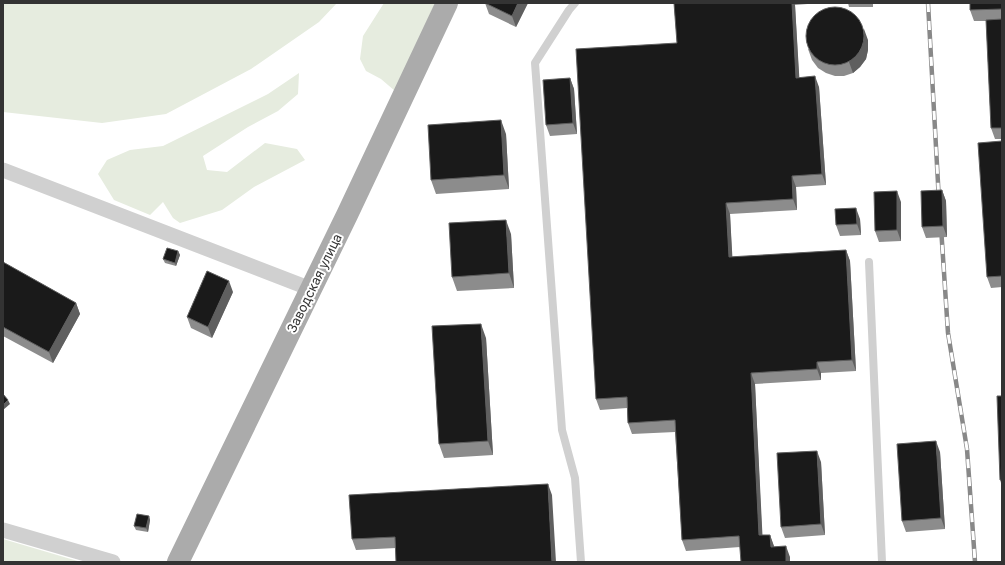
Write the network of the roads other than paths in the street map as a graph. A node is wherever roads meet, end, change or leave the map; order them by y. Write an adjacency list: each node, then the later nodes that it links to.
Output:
1 (447, 3): 5 (main road, Заводская улица)
2 (575, 3): 9 (lane)
3 (3, 170): 5 (street)
4 (869, 262): 10 (lane)
5 (311, 290): 8 (main road, Заводская улица)
6 (3, 530): 7 (street)
7 (114, 562)
8 (178, 562)
9 (581, 562)
10 (882, 562)

